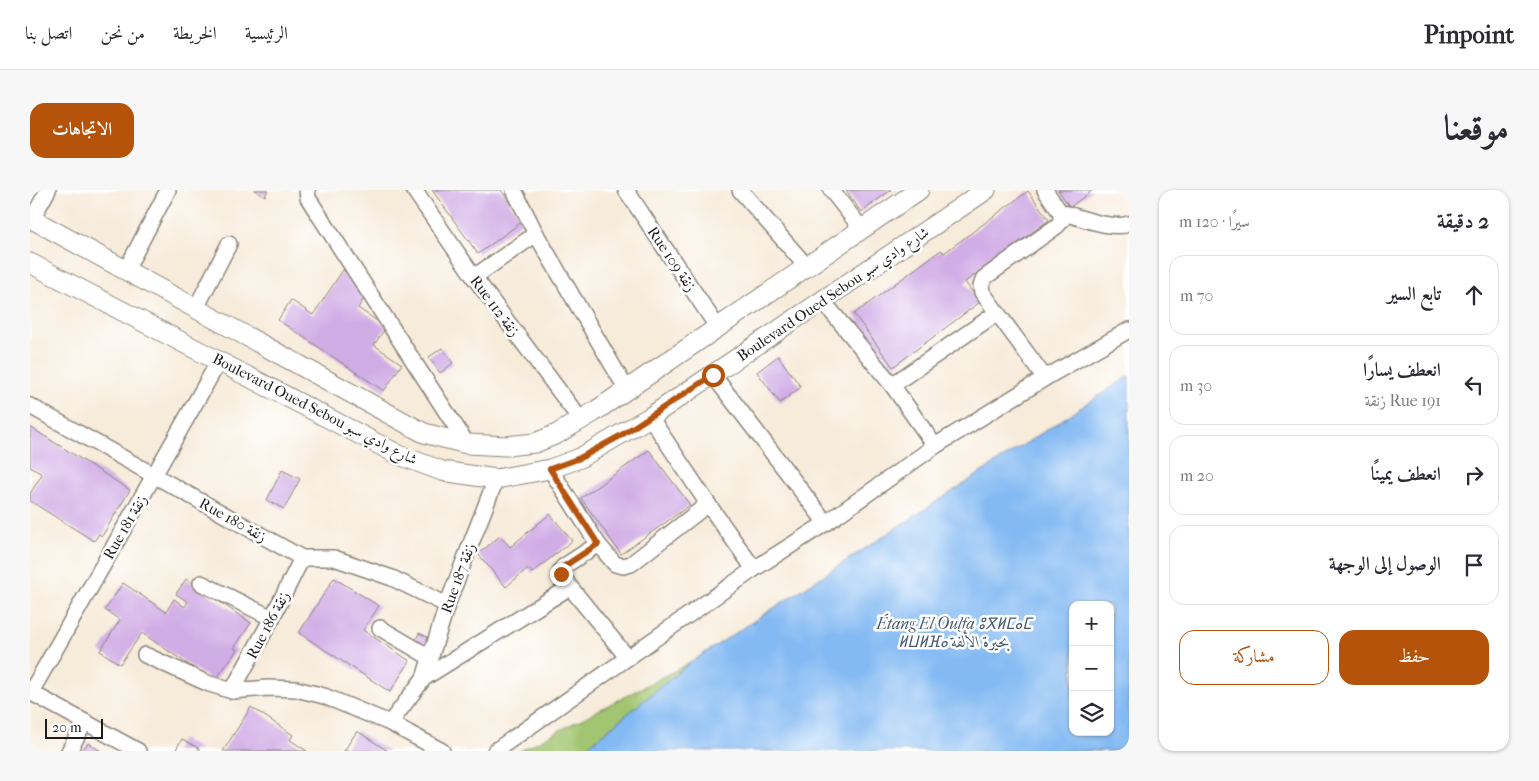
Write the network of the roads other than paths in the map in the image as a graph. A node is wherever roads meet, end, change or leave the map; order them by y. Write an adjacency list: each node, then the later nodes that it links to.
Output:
1 (48, 190): 13 (street)
2 (168, 190): 20 (street)
3 (307, 190): 35 (street)
4 (414, 190): 21 (street, Rue 112 زنقة)
5 (514, 190): 16 (street)
6 (626, 190): 25 (street, Rue 109 زنقة)
7 (740, 190): 19 (street)
8 (831, 190): 15 (street)
9 (919, 190): 15 (street, Boulevard Oued Sebou شارع وادي سبو)
10 (1045, 190): 12 (street)
11 (975, 193): 22 (street, Boulevard Oued Sebou شارع وادي سبو)
12 (1060, 212): 14 (street); 24 (street)
13 (31, 218): 20 (street, Boulevard Oued Sebou شارع وادي سبو)
14 (1129, 224)
15 (861, 228): 19 (street, Boulevard Oued Sebou شارع وادي سبو)
16 (536, 234): 21 (street); 31 (street)
17 (229, 244): 23 (street)
18 (30, 263): 27 (street, Boulevard Oued Sebou شارع وادي سبو)
19 (807, 267): 25 (street, Boulevard Oued Sebou شارع وادي سبو)
20 (126, 270): 23 (street, Boulevard Oued Sebou شارع وادي سبو)
21 (474, 278): 34 (street, Rue 112 زنقة)
22 (822, 300): 28 (street, Boulevard Oued Sebou شارع وادي سبو); 30 (street)
23 (196, 308): 35 (street, Boulevard Oued Sebou شارع وادي سبو)
24 (997, 313): 29 (street); 30 (street)
25 (718, 328): 31 (street, Boulevard Oued Sebou شارع وادي سبو)
26 (1129, 330): 29 (street)
27 (219, 362): 38 (street, Rue 181 زنقة); 39 (street, Boulevard Oued Sebou شارع وادي سبو)
28 (713, 375): 33 (street, Boulevard Oued Sebou شارع وادي سبو); 41 (street)
29 (1045, 378): 36 (street)
30 (892, 385): 36 (street)
31 (627, 390): 34 (street, Boulevard Oued Sebou شارع وادي سبو)
32 (30, 406): 38 (street, Rue 180 زنقة)
33 (650, 417): 37 (street, Boulevard Oued Sebou شارع وادي سبو); 40 (street)
34 (580, 420): 35 (street, Boulevard Oued Sebou شارع وادي سبو)
35 (467, 444)
36 (935, 446): 41 (street)
37 (550, 469): 39 (street, Boulevard Oued Sebou شارع وادي سبو); 42 (street)
38 (154, 476): 43 (street, Rue 180 زنقة); 55 (street, Rue 181 زنقة)
39 (496, 479): 47 (street, Rue 187 زنقة)
40 (708, 504): 42 (street); 44 (street)
41 (826, 523): 44 (street)
42 (598, 544): 46 (street)
43 (302, 558): 47 (street, Rue 180 زنقة); 48 (street, Rue 186 زنقة)
44 (754, 568): 51 (street)
45 (202, 583): 48 (street)
46 (570, 587): 51 (street); 53 (street)
47 (447, 604): 52 (street, Rue 187 زنقة)
48 (272, 618): 54 (street, Rue 186 زنقة)
49 (380, 628): 52 (street)
50 (145, 655): 54 (street)
51 (627, 657): 61 (street)
52 (431, 658): 53 (street, Rue 187 زنقة)
53 (424, 678): 57 (street)
54 (232, 691): 57 (street)
55 (30, 692): 56 (street)
56 (85, 722): 58 (street); 59 (street)
57 (390, 723): 60 (street)
58 (69, 751)
59 (138, 751)
60 (442, 751)
61 (495, 751)

